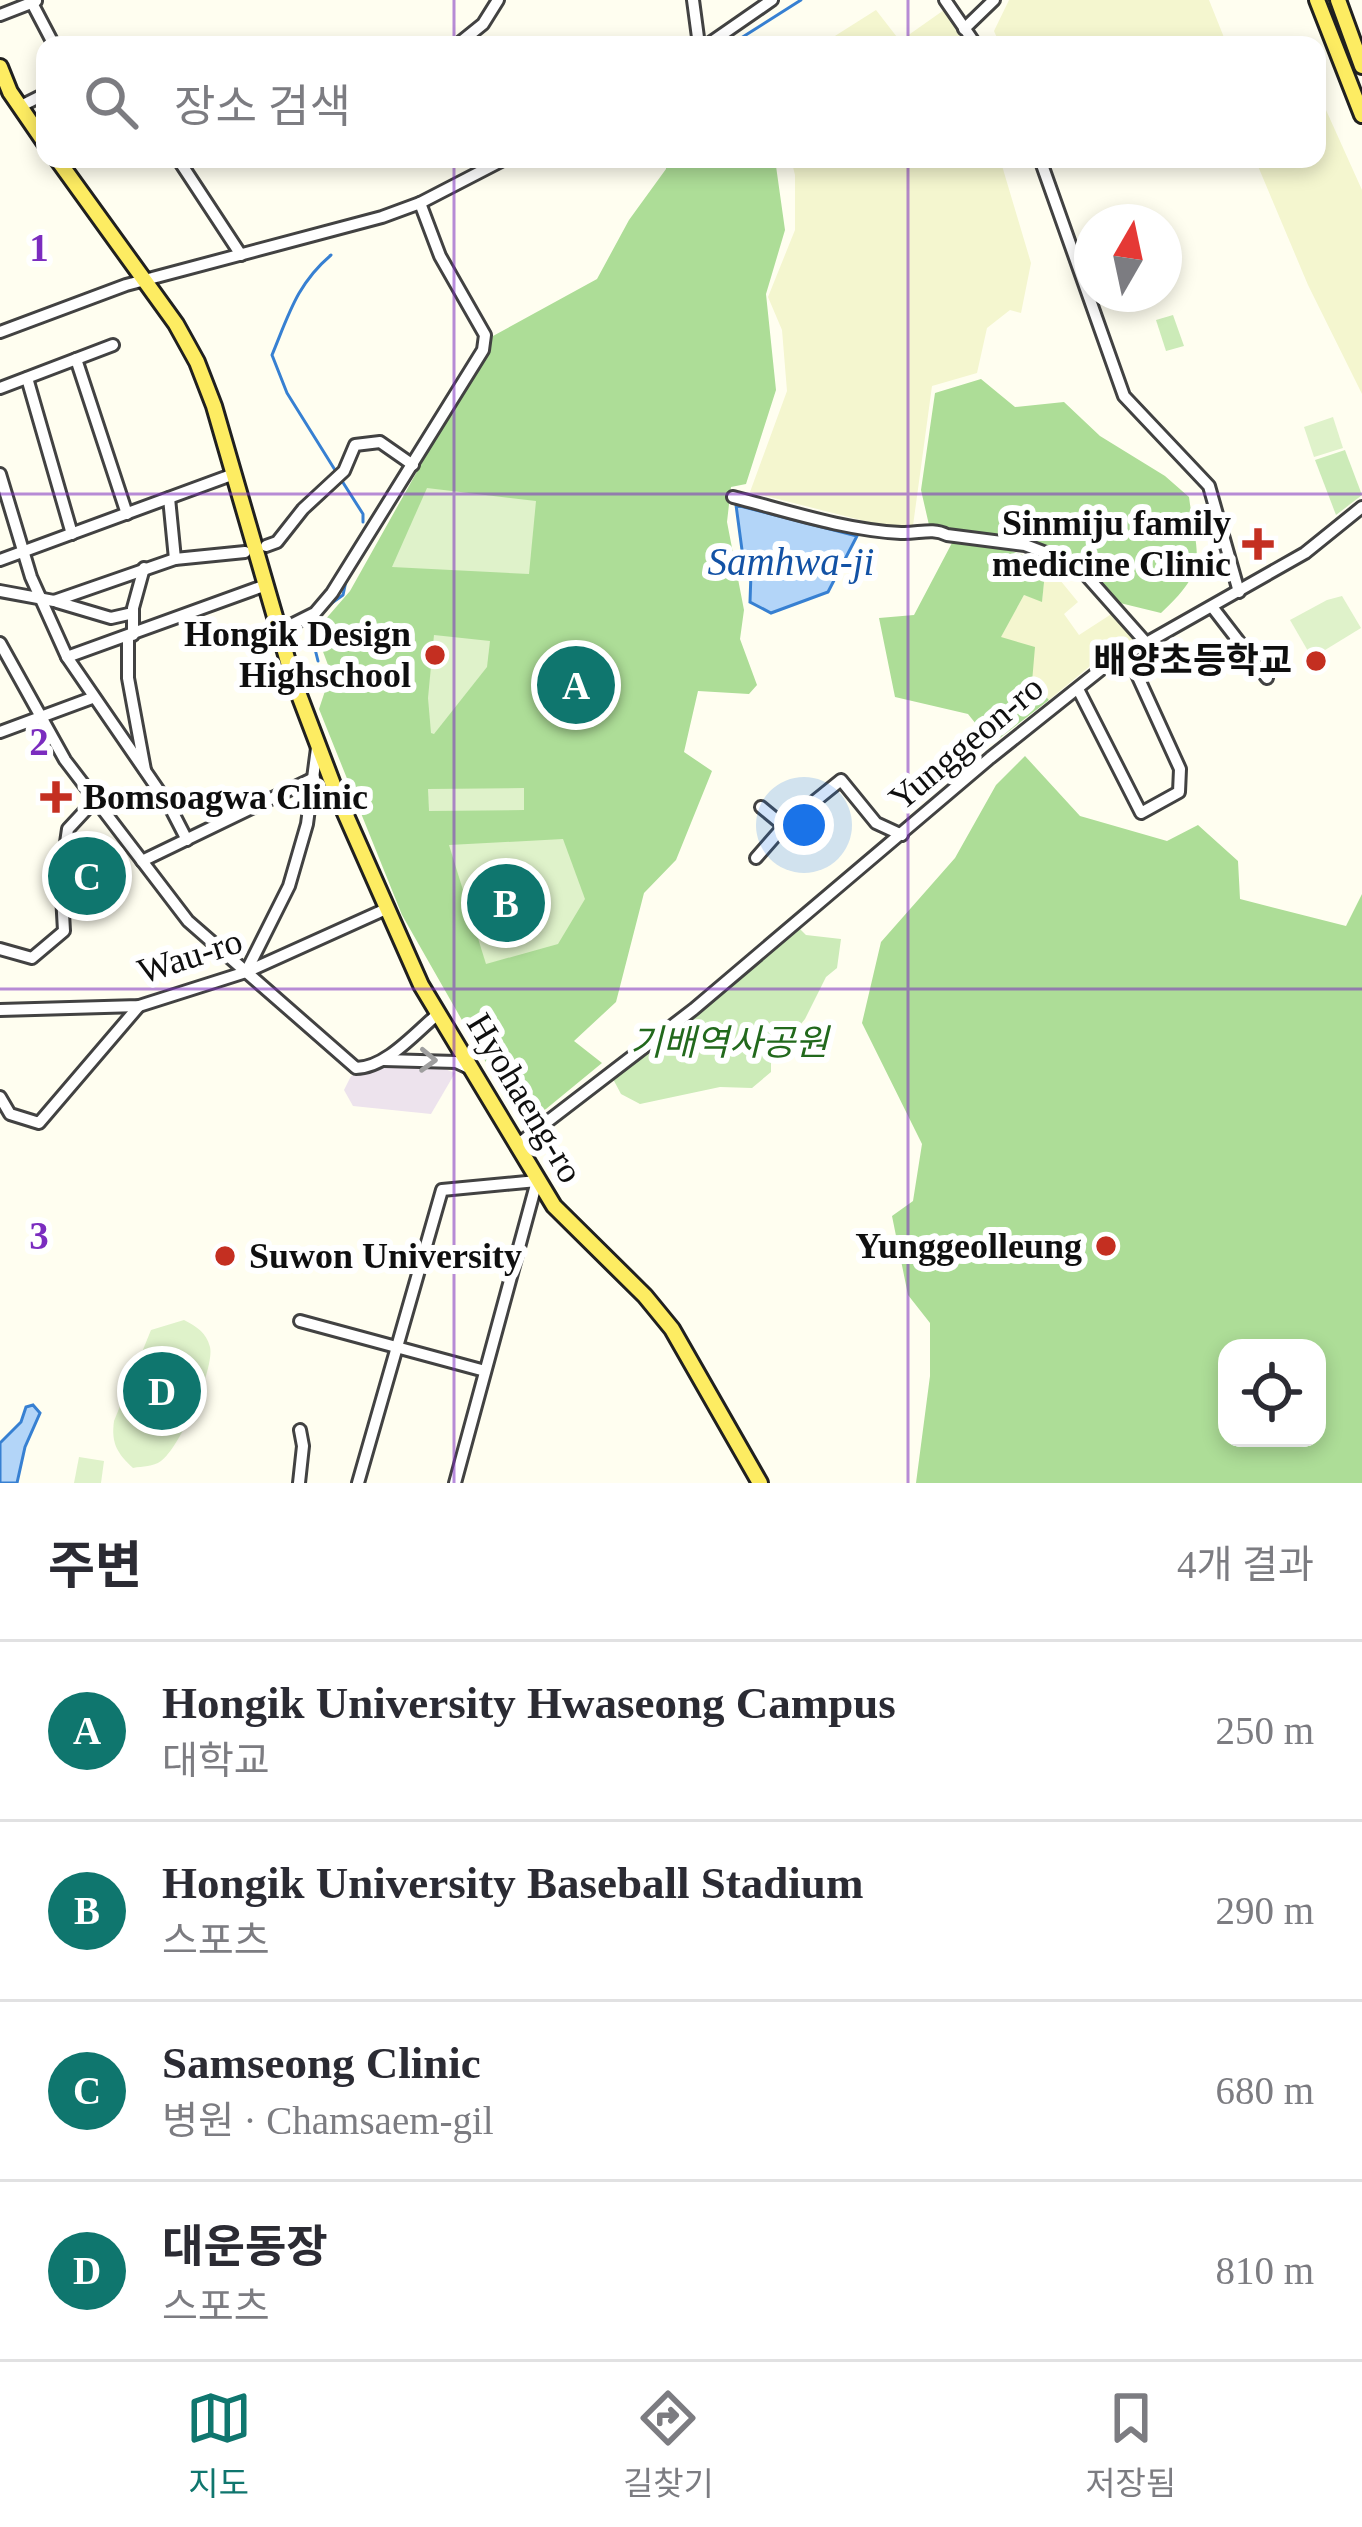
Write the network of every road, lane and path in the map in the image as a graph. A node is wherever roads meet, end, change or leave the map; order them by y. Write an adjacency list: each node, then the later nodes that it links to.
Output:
1 (498, 0): 12 (street)
2 (693, 0): 13 (street)
3 (772, 0): 14 (street)
4 (945, 0): 10 (street)
5 (994, 0): 10 (street)
6 (1317, 0): 22 (main road)
7 (1338, 0): 16 (main road)
8 (35, 1): 9 (street); 11 (street)
9 (0, 15)
10 (964, 28): 15 (street)
11 (50, 36)
12 (468, 36)
13 (701, 36)
14 (717, 36)
15 (970, 36)
16 (1362, 66)
17 (0, 67): 18 (main road)
18 (10, 92): 20 (street); 21 (main road)
19 (36, 98): 21 (street)
20 (0, 106)
21 (19, 107): 23 (main road)
22 (1362, 115)
23 (36, 131)
24 (64, 168): 30 (main road, Hyohaeng-ro)
25 (184, 168): 29 (street)
26 (488, 168): 28 (street)
27 (1043, 168): 52 (street)
28 (420, 203): 29 (street); 36 (street)
29 (241, 255): 30 (street)
30 (144, 279): 31 (street); 38 (main road, Hyohaeng-ro)
31 (0, 332)
32 (113, 346): 33 (street)
33 (76, 359): 34 (street); 42 (street)
34 (27, 378): 35 (street); 43 (street)
35 (0, 388)
36 (413, 465): 44 (street); 57 (street)
37 (0, 474): 46 (street)
38 (234, 474): 40 (street); 50 (main road, Hyohaeng-ro)
39 (734, 497): 60 (street)
40 (169, 498): 42 (street); 47 (street)
41 (1362, 508): 52 (street, Yunggeon-ro)
42 (127, 514): 43 (street)
43 (73, 534): 46 (street)
44 (266, 546)
45 (245, 552): 47 (street)
46 (23, 553): 48 (street); 53 (street)
47 (175, 559): 49 (street)
48 (0, 560)
49 (144, 568): 54 (street); 56 (street)
50 (266, 585): 57 (main road, Hyohaeng-ro); 58 (street)
51 (0, 591): 53 (street)
52 (1239, 592): 55 (street, Yunggeon-ro)
53 (40, 598): 54 (street); 62 (street)
54 (54, 601): 56 (street)
55 (1213, 608): 60 (street, Yunggeon-ro); 63 (street)
56 (133, 613): 58 (street)
57 (279, 631): 69 (main road, Hyohaeng-ro)
58 (130, 636): 62 (street); 68 (street)
59 (0, 643): 66 (street)
60 (1148, 644): 61 (street, Yunggeon-ro)
61 (1128, 655): 64 (street, Yunggeon-ro); 64 (street)
62 (68, 657): 65 (street)
63 (1268, 678)
64 (1078, 689): 73 (street, Yunggeon-ro)
65 (92, 698): 66 (street); 68 (street)
66 (41, 718): 67 (street); 70 (street)
67 (0, 732)
68 (146, 771): 74 (street)
69 (320, 776): 74 (street); 77 (main road, Hyohaeng-ro); 79 (street)
70 (94, 801): 76 (street); 78 (street)
71 (760, 807): 72 (street)
72 (784, 826): 73 (street); 75 (street)
73 (902, 835): 87 (street, Yunggeon-ro)
74 (187, 840): 76 (street)
75 (756, 858)
76 (142, 861): 79 (street)
77 (386, 908): 79 (street, Wau-ro); 82 (main road, Hyohaeng-ro)
78 (0, 949)
79 (246, 972): 80 (street, Wau-ro); 83 (street)
80 (139, 1006): 81 (street, Wau-ro); 85 (street)
81 (0, 1010)
82 (438, 1014): 83 (street); 84 (main road, Hyohaeng-ro)
83 (380, 1060): 84 (street, one-way to 84)
84 (474, 1070): 86 (main road, Hyohaeng-ro)
85 (0, 1097)
86 (506, 1126): 87 (street); 88 (main road, Hyohaeng-ro)
87 (538, 1128): 88 (street, Yunggeon-ro)
88 (517, 1144): 89 (main road, Hyohaeng-ro)
89 (537, 1181): 90 (street); 91 (street); 99 (main road, Hyohaeng-ro)
90 (513, 1184): 91 (street); 93 (street)
91 (531, 1203): 94 (street)
92 (300, 1321): 93 (street)
93 (396, 1345): 94 (street); 97 (street)
94 (485, 1371): 98 (street)
95 (300, 1430): 96 (street)
96 (299, 1483)
97 (358, 1483)
98 (455, 1483)
99 (760, 1483)

